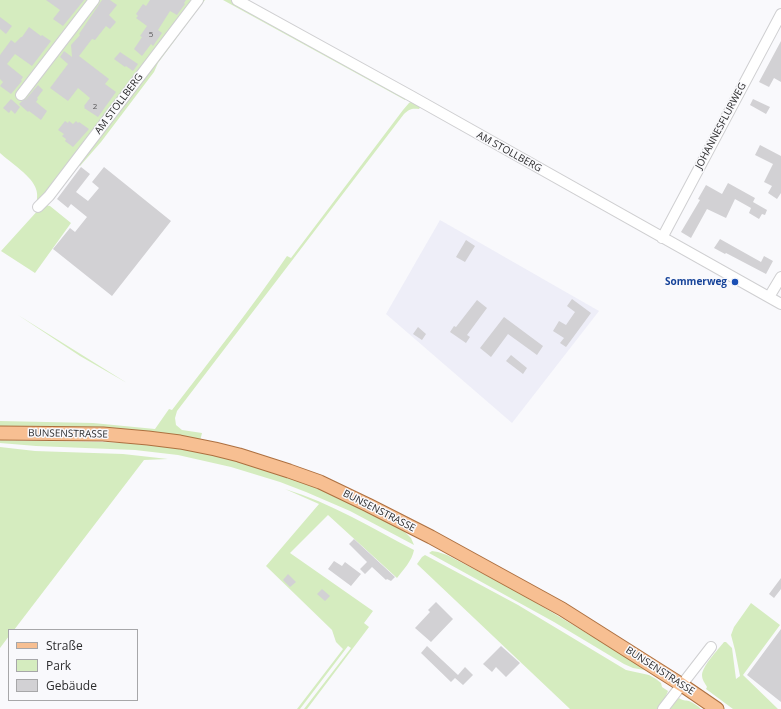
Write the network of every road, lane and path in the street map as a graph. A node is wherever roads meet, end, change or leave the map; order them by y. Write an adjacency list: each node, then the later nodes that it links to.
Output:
1 (94, 0): 5 (street)
2 (198, 0): 6 (street, AM STOLLBERG)
3 (237, 0): 7 (street, AM STOLLBERG)
4 (781, 14): 7 (street, JOHANNESFLURWEG)
5 (21, 95)
6 (38, 207)
7 (662, 238): 9 (street, AM STOLLBERG)
8 (781, 277): 9 (street)
9 (769, 298): 10 (street, AM STOLLBERG)
10 (781, 304)
11 (0, 433): 13 (main road, BUNSENSTRASSE)
12 (711, 647): 13 (street)
13 (682, 685): 14 (street); 15 (main road, BUNSENSTRASSE)
14 (663, 709)
15 (717, 709)

